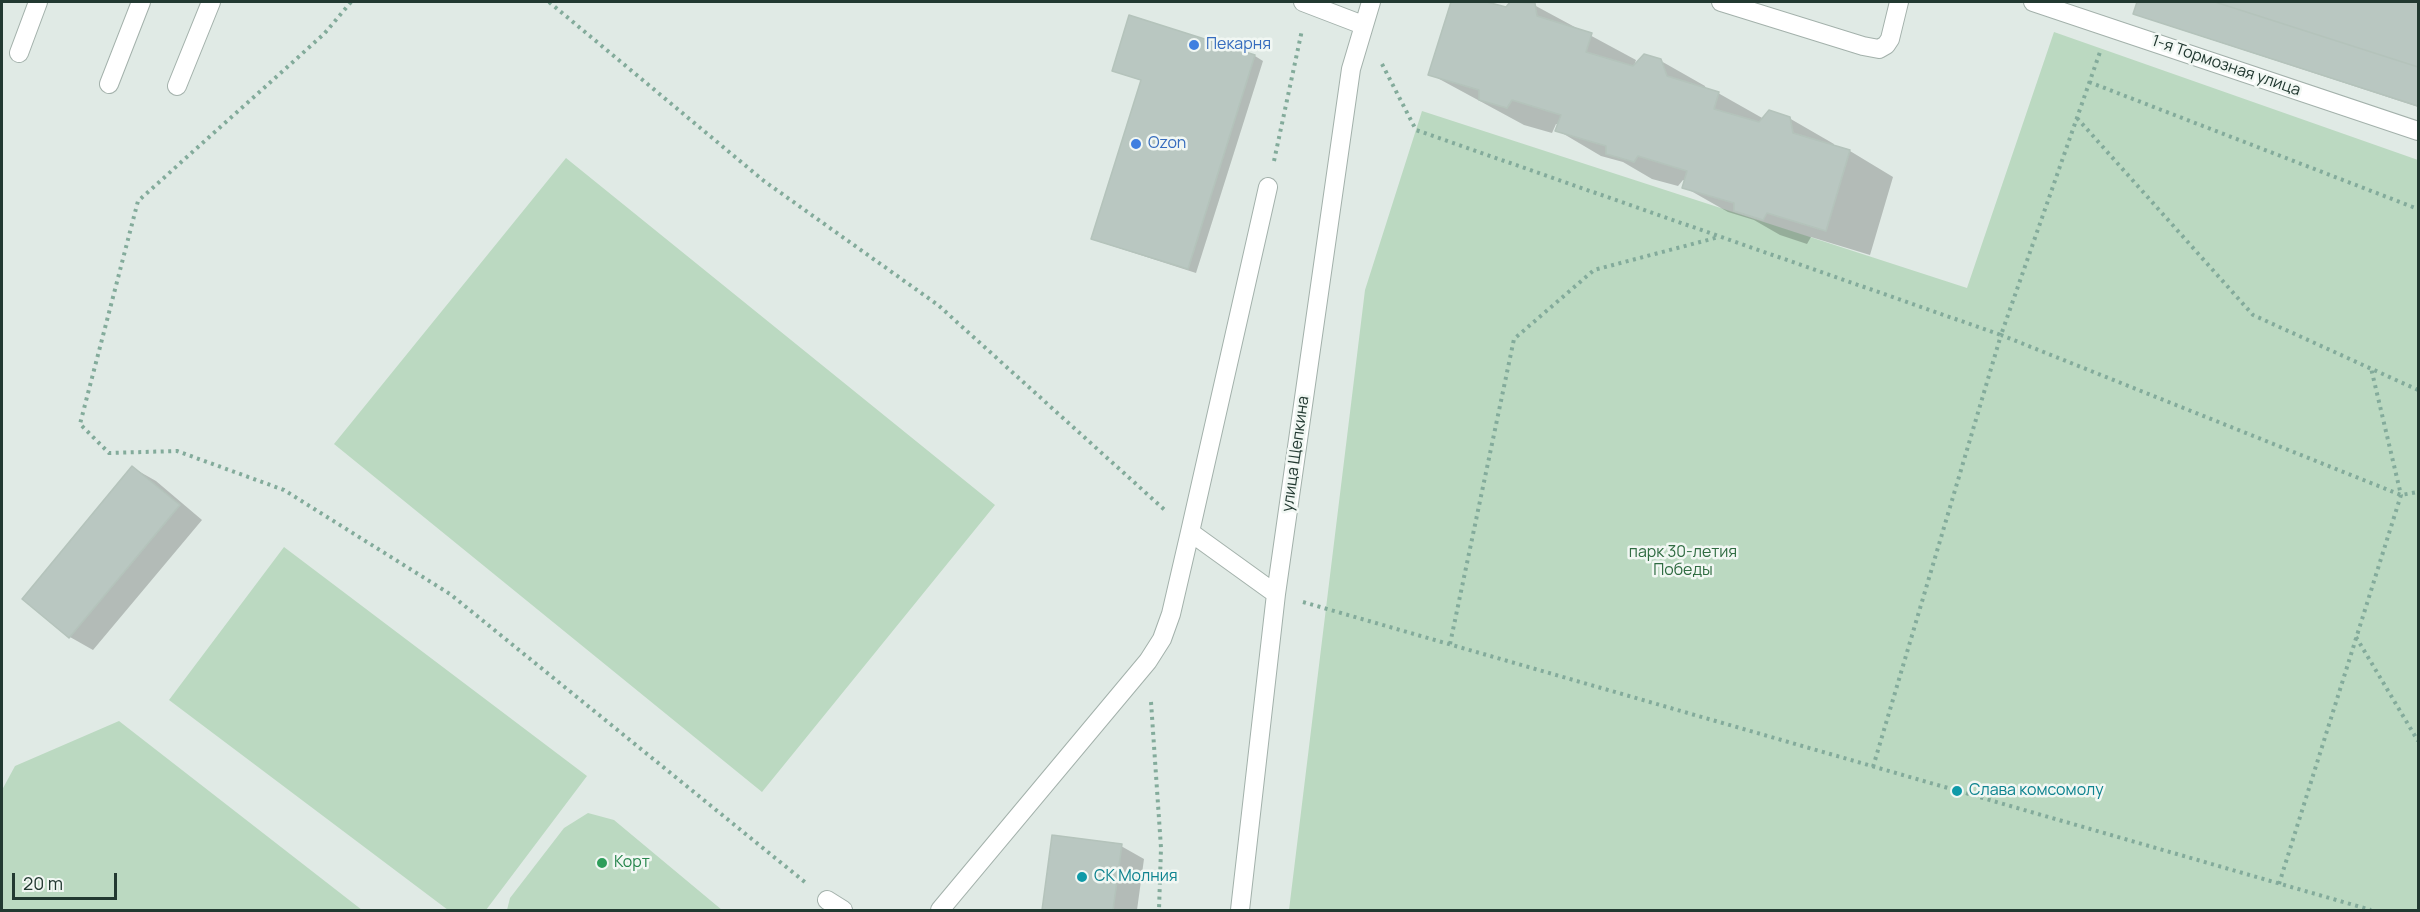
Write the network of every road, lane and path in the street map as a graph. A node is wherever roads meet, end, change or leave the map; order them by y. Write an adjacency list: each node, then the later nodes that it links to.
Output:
1 (38, 2): 14 (street)
2 (141, 2): 16 (street)
3 (212, 2): 17 (street)
4 (351, 2): 36 (path)
5 (549, 2): 28 (path)
6 (1305, 2): 12 (street); 20 (path)
7 (1371, 2): 12 (street, улица Щепкина)
8 (1721, 2): 9 (street)
9 (1899, 2)
10 (2033, 2): 11 (street, 1-я Тормозная улица)
11 (2078, 8): 13 (street, 1-я Тормозная улица)
12 (1363, 25): 22 (path); 29 (street, улица Щепкина)
13 (2109, 26): 15 (path); 19 (street, 1-я Тормозная улица)
14 (19, 53)
15 (2089, 82): 18 (path); 21 (path)
16 (109, 84)
17 (177, 86)
18 (2077, 118): 23 (path); 24 (path)
19 (2418, 131)
20 (1268, 187): 28 (street)
21 (2418, 209)
22 (1720, 237): 23 (path); 31 (path)
23 (2001, 335): 27 (path); 34 (path)
24 (2372, 368): 25 (path); 27 (path)
25 (2418, 390)
26 (2418, 492): 27 (path)
27 (2401, 495): 30 (path)
28 (1190, 532): 29 (street); 32 (street)
29 (1276, 594): 31 (path); 40 (street, улица Щепкина)
30 (2356, 637): 33 (path); 35 (path)
31 (1450, 645): 34 (path)
32 (1148, 661): 38 (street); 39 (path)
33 (2418, 741)
34 (1873, 767): 35 (path)
35 (2278, 884): 41 (path)
36 (827, 900): 37 (street)
37 (843, 910)
38 (940, 910)
39 (1159, 910)
40 (1240, 910)
41 (2371, 910)

